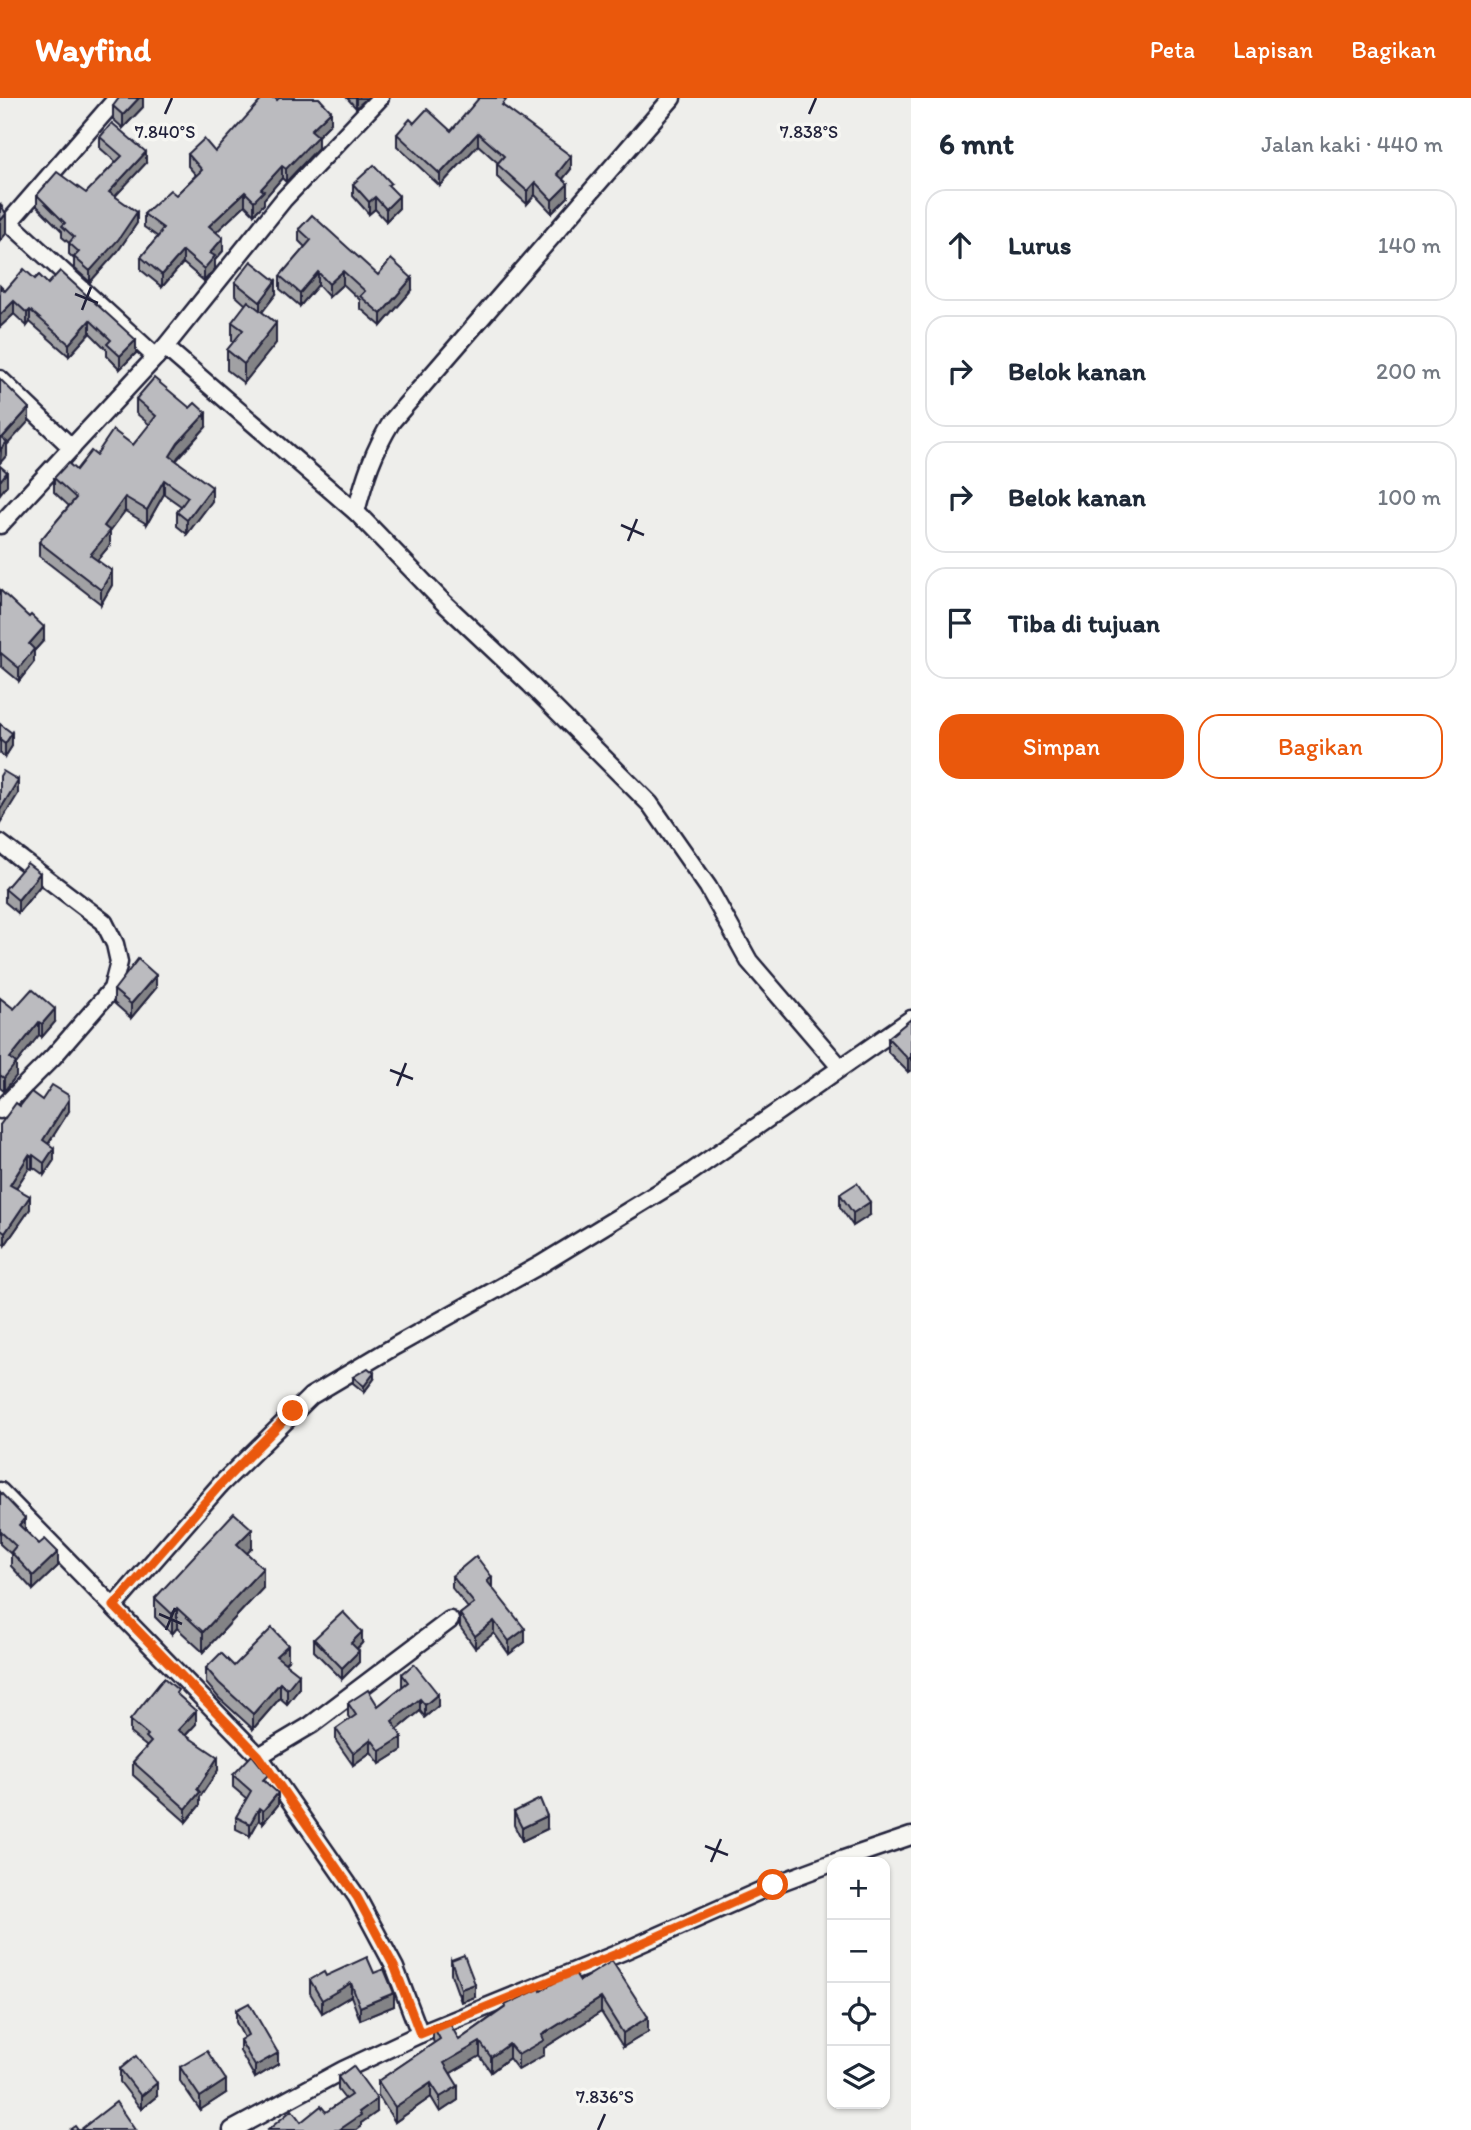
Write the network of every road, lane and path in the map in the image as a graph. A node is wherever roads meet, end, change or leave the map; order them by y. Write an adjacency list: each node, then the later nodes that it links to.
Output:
1 (117, 98): 4 (street)
2 (380, 98): 4 (street)
3 (672, 98): 7 (street)
4 (161, 352): 6 (street); 7 (street)
5 (0, 379): 6 (street)
6 (72, 448): 8 (street)
7 (356, 512): 11 (street)
8 (2, 520)
9 (0, 843): 12 (street)
10 (911, 1019): 11 (street)
11 (840, 1067): 14 (street)
12 (0, 1110)
13 (0, 1491): 14 (street)
14 (114, 1606): 16 (street)
15 (450, 1619): 16 (street)
16 (259, 1756): 20 (street)
17 (911, 1836): 18 (street)
18 (851, 1857)
19 (827, 1866): 20 (street)
20 (420, 2034): 21 (street)
21 (232, 2130)

